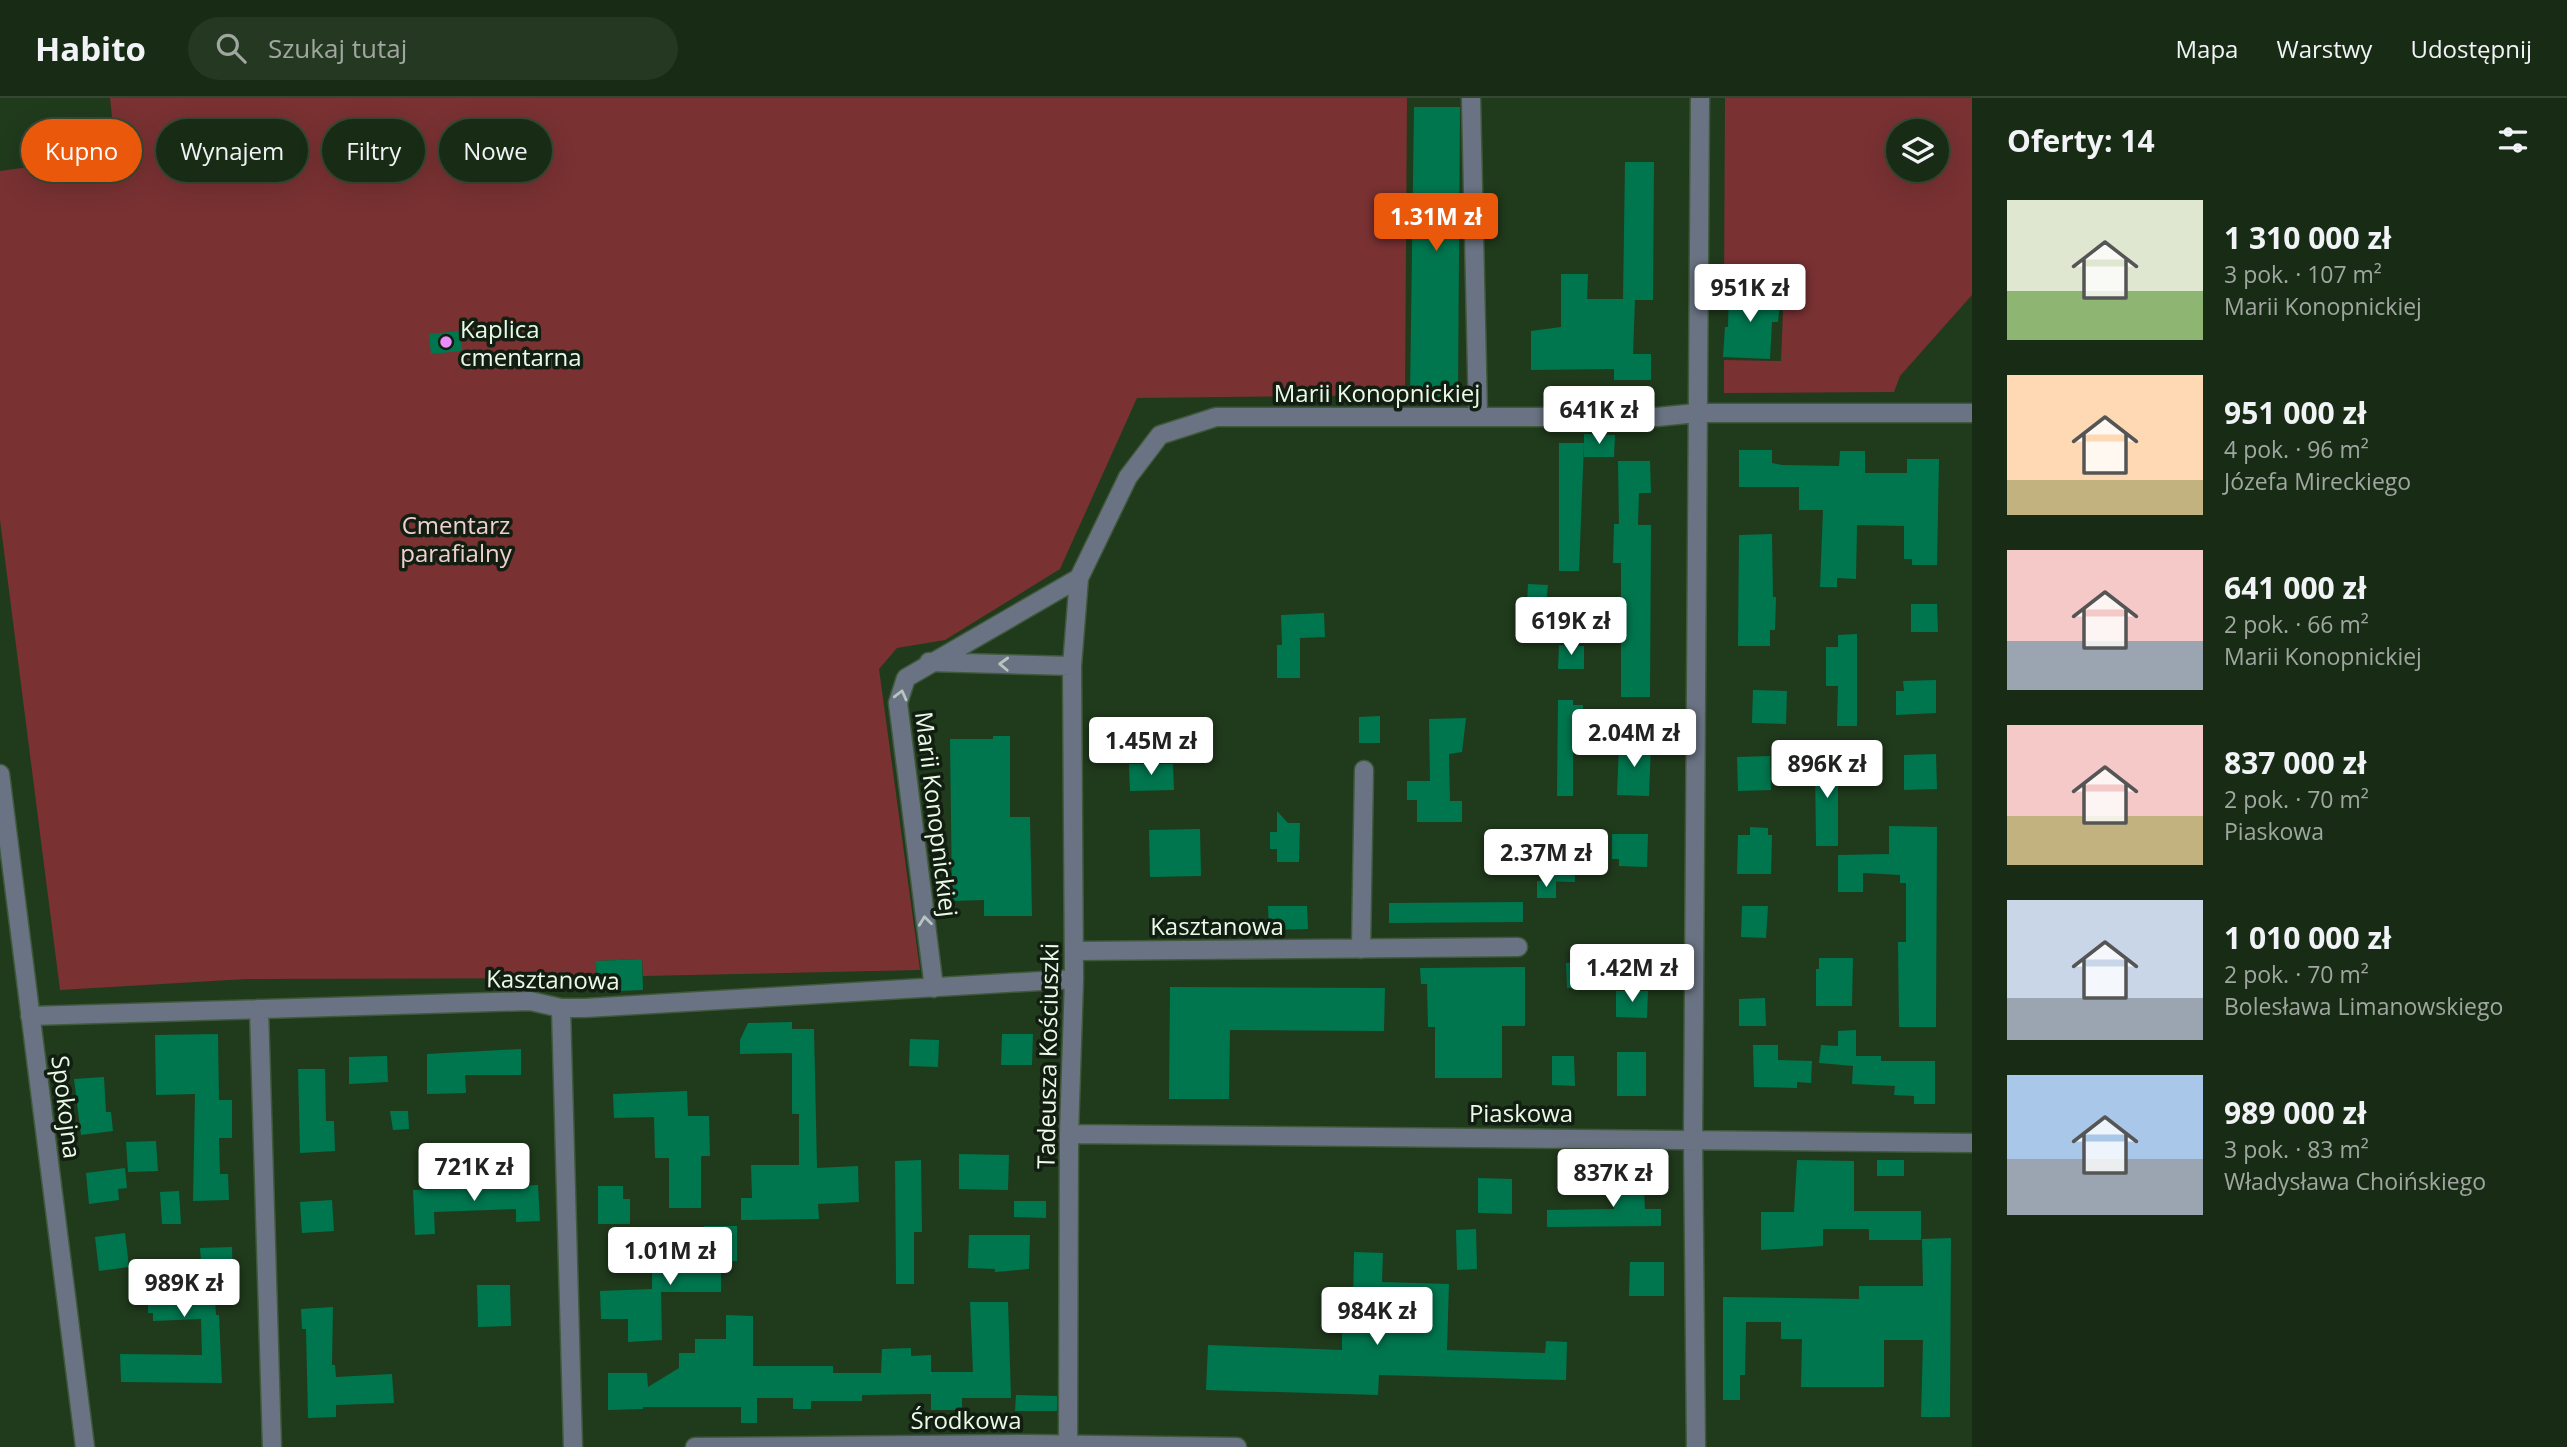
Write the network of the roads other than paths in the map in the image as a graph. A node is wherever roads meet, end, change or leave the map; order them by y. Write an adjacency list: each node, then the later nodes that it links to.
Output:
1 (1471, 98): 5 (street)
2 (1700, 98): 3 (street)
3 (1696, 413): 4 (street, Marii Konopnickiej); 5 (street, Marii Konopnickiej); 21 (street)
4 (1972, 413)
5 (1478, 416): 6 (street, Marii Konopnickiej)
6 (1079, 578): 7 (street, Marii Konopnickiej); 8 (street, Marii Konopnickiej)
7 (929, 663): 8 (street, one-way to 7); 16 (street, Marii Konopnickiej, one-way to 7)
8 (1072, 666): 14 (street, Tadeusza Kościuszki)
9 (1364, 770): 13 (street)
10 (0, 774): 11 (street, Spokojna)
11 (2, 805): 19 (street, Spokojna)
12 (1518, 947): 13 (street, Kasztanowa)
13 (1361, 948): 14 (street, Kasztanowa)
14 (1074, 951): 15 (street, Tadeusza Kościuszki)
15 (1074, 979): 16 (street, Kasztanowa); 20 (street, Tadeusza Kościuszki)
16 (934, 988): 17 (street, Kasztanowa)
17 (561, 1008): 18 (street, Kasztanowa); 26 (street)
18 (259, 1009): 19 (street, Kasztanowa); 25 (street)
19 (30, 1016): 24 (street, Spokojna)
20 (1069, 1134): 21 (street, Piaskowa); 23 (street, Tadeusza Kościuszki)
21 (1693, 1138): 22 (street, Piaskowa); 29 (street)
22 (1972, 1143)
23 (1068, 1446): 27 (street, Środkowa); 28 (street, Środkowa)
24 (85, 1447)
25 (272, 1447)
26 (573, 1447)
27 (695, 1447)
28 (1237, 1447)
29 (1696, 1447)

